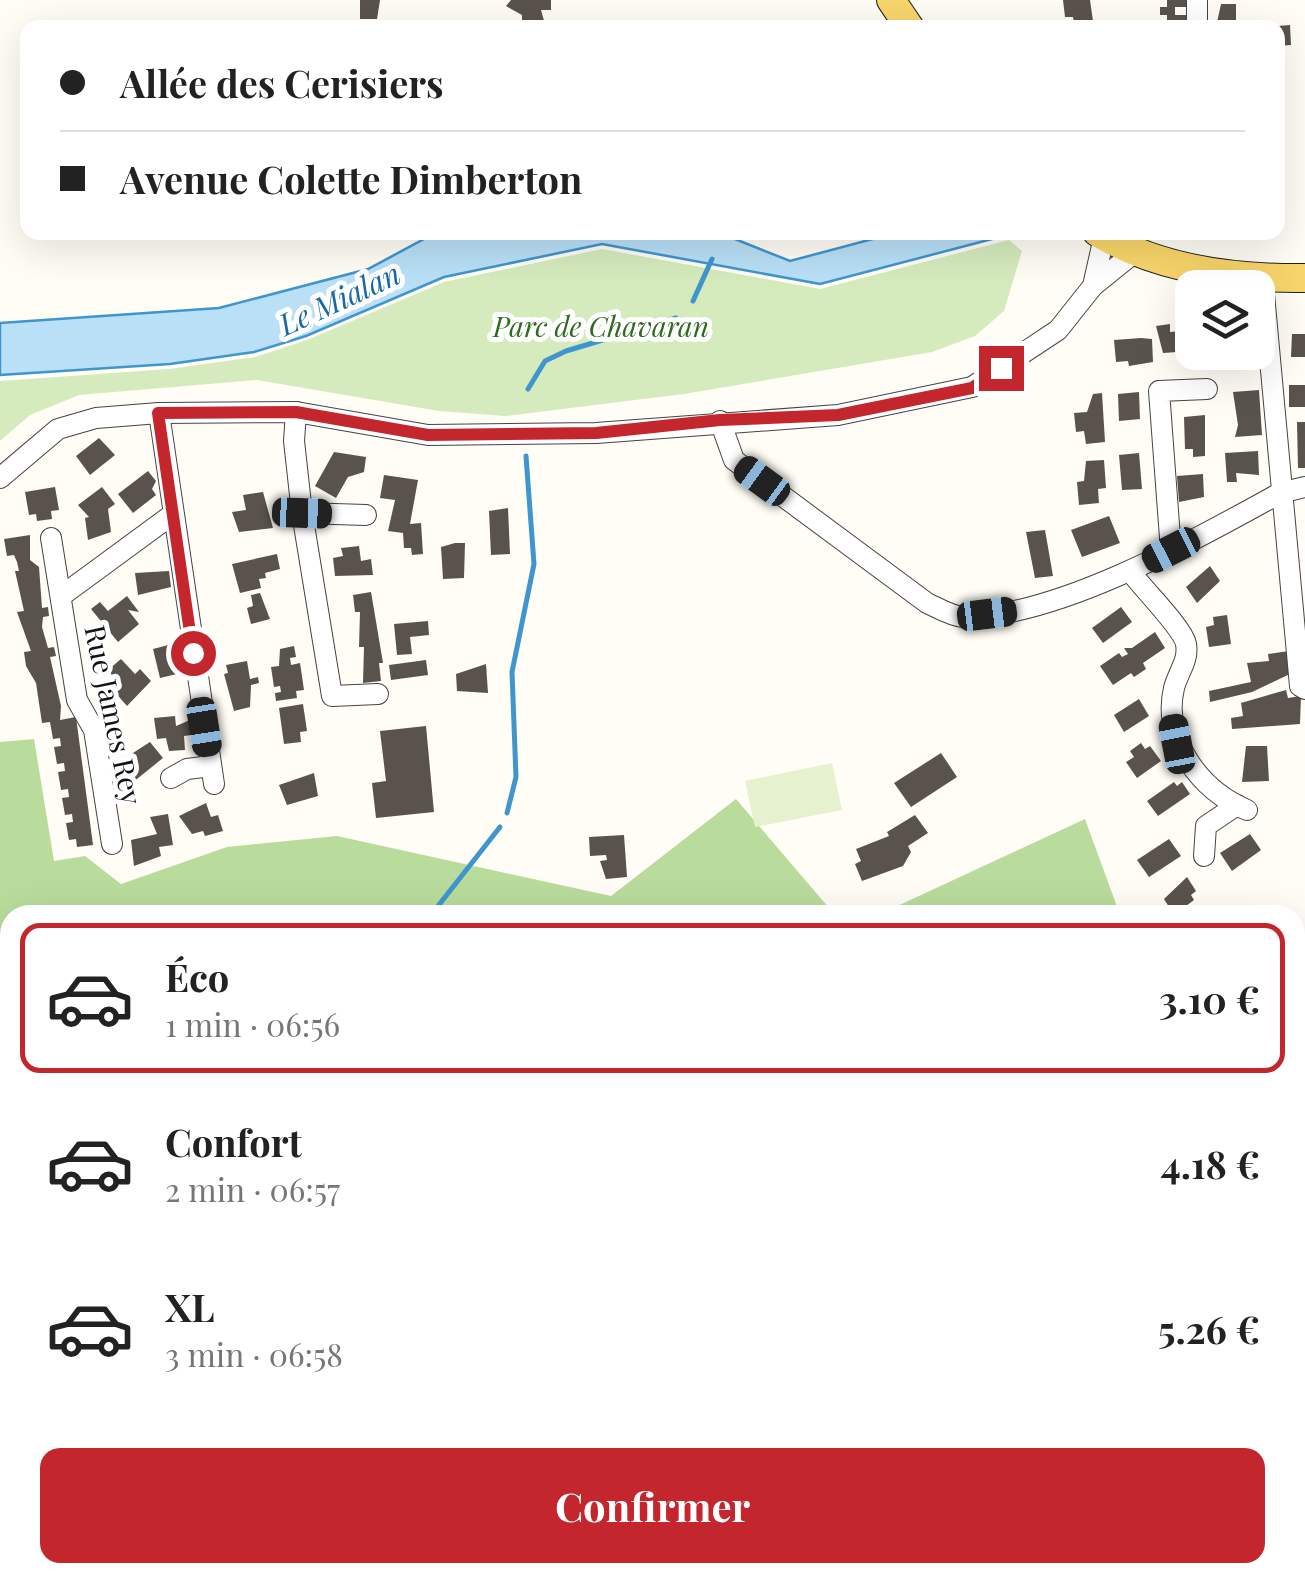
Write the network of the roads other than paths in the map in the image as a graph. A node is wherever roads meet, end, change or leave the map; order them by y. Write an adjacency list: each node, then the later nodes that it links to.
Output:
1 (1098, 240): 5 (street)
2 (1110, 240): 3 (main road)
3 (1134, 253): 4 (main road); 5 (street)
4 (1305, 278)
5 (1094, 286): 10 (street)
6 (1270, 370): 13 (street)
7 (1207, 388): 18 (street)
8 (296, 412): 9 (street); 10 (street); 14 (street)
9 (158, 413): 11 (street); 15 (street)
10 (720, 420): 19 (street)
11 (0, 478)
12 (1305, 487): 13 (street)
13 (1280, 493): 18 (street); 21 (street)
14 (302, 513): 16 (street); 22 (street)
15 (173, 514): 20 (street); 23 (street)
16 (366, 515)
17 (51, 538): 20 (street, Rue James Rey)
18 (1171, 550): 19 (street)
19 (1130, 571): 25 (street)
20 (64, 594): 24 (street, Rue James Rey)
21 (1305, 690)
22 (378, 694)
23 (171, 778)
24 (112, 844)
25 (1204, 856)

